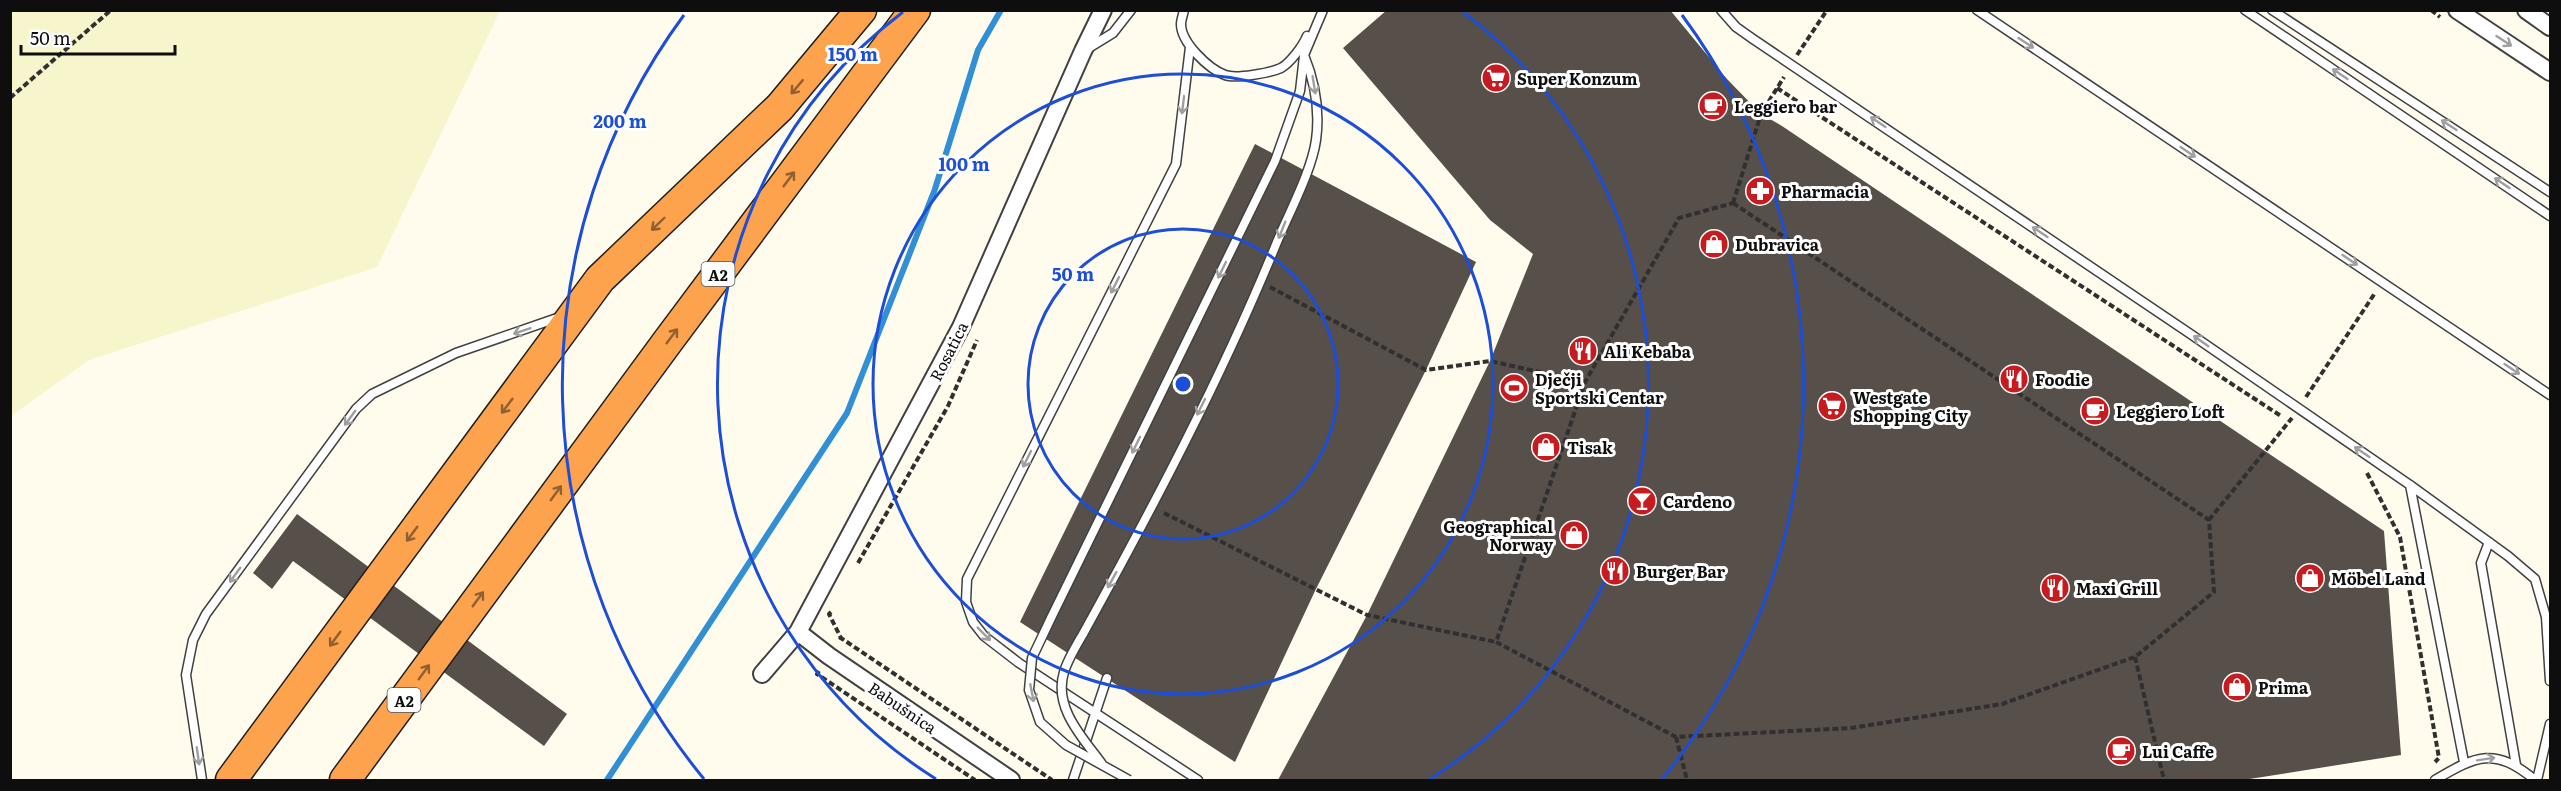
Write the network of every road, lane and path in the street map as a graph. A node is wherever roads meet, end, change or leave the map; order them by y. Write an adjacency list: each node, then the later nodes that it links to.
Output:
1 (111, 10): 23 (path)
2 (861, 10): 28 (highway, one-way to 28)
3 (915, 10): 53 (highway, A2, one-way to 3)
4 (1103, 10): 18 (street, Rosatica)
5 (1131, 10): 18 (lane)
6 (1184, 10): 17 (lane)
7 (1318, 10): 17 (lane)
8 (1323, 10): 19 (lane)
9 (1721, 10): 20 (lane)
10 (1827, 10): 20 (path)
11 (1977, 10): 30 (lane, one-way to 30)
12 (2245, 10): 26 (lane, one-way to 12)
13 (2272, 10): 24 (lane, one-way to 13)
14 (2457, 10): 21 (street, one-way to 21)
15 (2526, 10): 16 (street)
16 (2550, 27)
17 (1190, 47): 44 (lane, one-way to 44)
18 (1083, 51): 36 (street, Rosatica)
19 (1304, 55): 27 (lane, one-way to 27); 50 (lane, one-way to 50, bridge)
20 (1791, 64): 22 (path); 33 (lane, one-way to 20)
21 (2550, 72)
22 (1777, 88): 25 (path); 31 (path)
23 (10, 98)
24 (2550, 192)
25 (1732, 203): 29 (path); 39 (path)
26 (2550, 216)
27 (1261, 282): 29 (path); 34 (lane, one-way to 34)
28 (577, 311): 51 (lane, one-way to 51); 52 (highway, one-way to 52)
29 (1585, 382): 37 (path)
30 (2550, 394)
31 (2299, 428)
32 (2365, 469): 48 (path)
33 (2410, 484): 35 (lane); 47 (lane)
34 (1152, 508): 37 (path); 50 (lane, one-way to 50, bridge)
35 (2489, 542): 43 (lane); 49 (lane)
36 (798, 632): 41 (street, Rosatica); 55 (street, Babušnica)
37 (1496, 642): 46 (path)
38 (836, 646): 56 (path)
39 (2135, 657): 46 (path); 61 (path)
40 (823, 666): 54 (path)
41 (762, 674)
42 (1107, 678): 44 (lane)
43 (2550, 681)
44 (1097, 714): 57 (lane); 59 (lane)
45 (2550, 724): 63 (lane)
46 (1676, 737): 60 (path)
47 (2464, 762): 49 (lane, one-way to 49); 62 (lane)
48 (2433, 765)
49 (2516, 765): 63 (lane)
50 (1105, 767): 58 (lane, bridge)
51 (202, 780)
52 (231, 780)
53 (345, 780)
54 (975, 780)
55 (1011, 780)
56 (1052, 780)
57 (1073, 780)
58 (1128, 780)
59 (1198, 780)
60 (1687, 780)
61 (2164, 780)
62 (2435, 780)
63 (2536, 780)

